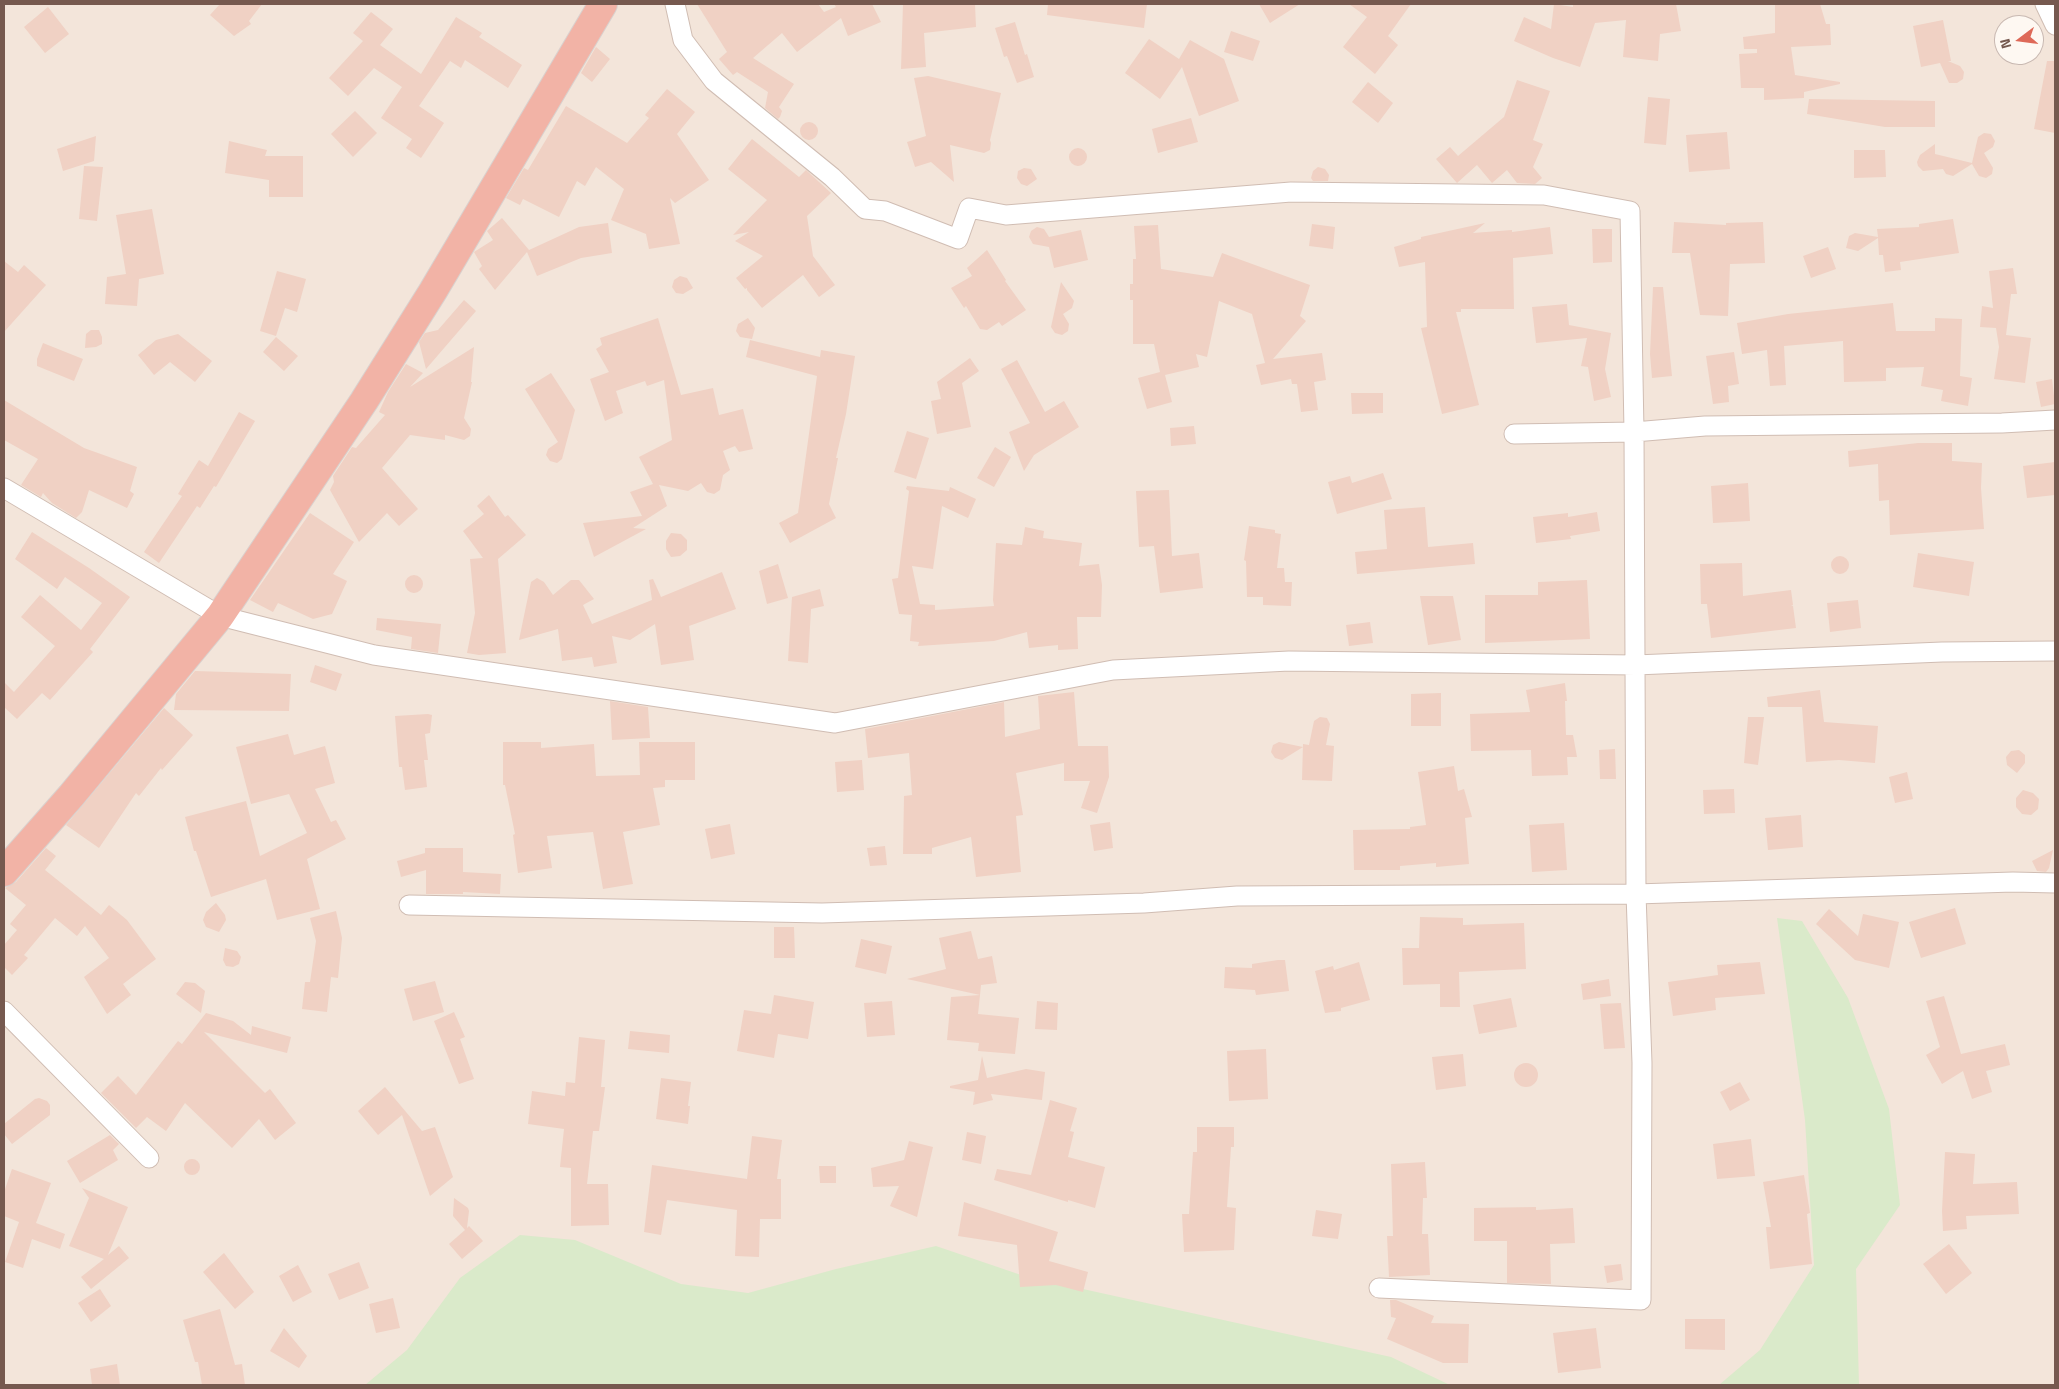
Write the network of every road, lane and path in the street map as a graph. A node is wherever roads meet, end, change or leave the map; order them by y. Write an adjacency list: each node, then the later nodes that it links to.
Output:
1 (603, 4): 9 (highway)
2 (675, 4): 6 (street)
3 (2045, 4): 4 (street)
4 (2055, 25)
5 (2055, 420): 6 (street)
6 (1634, 432): 7 (street); 11 (street)
7 (1514, 434)
8 (4, 488): 9 (street)
9 (220, 616): 11 (street); 12 (highway)
10 (2055, 651): 11 (street)
11 (1636, 664): 14 (street)
12 (4, 872)
13 (2055, 883): 14 (street)
14 (1636, 894): 15 (street); 18 (street)
15 (409, 905)
16 (4, 1011): 17 (street)
17 (148, 1158)
18 (1379, 1288)

